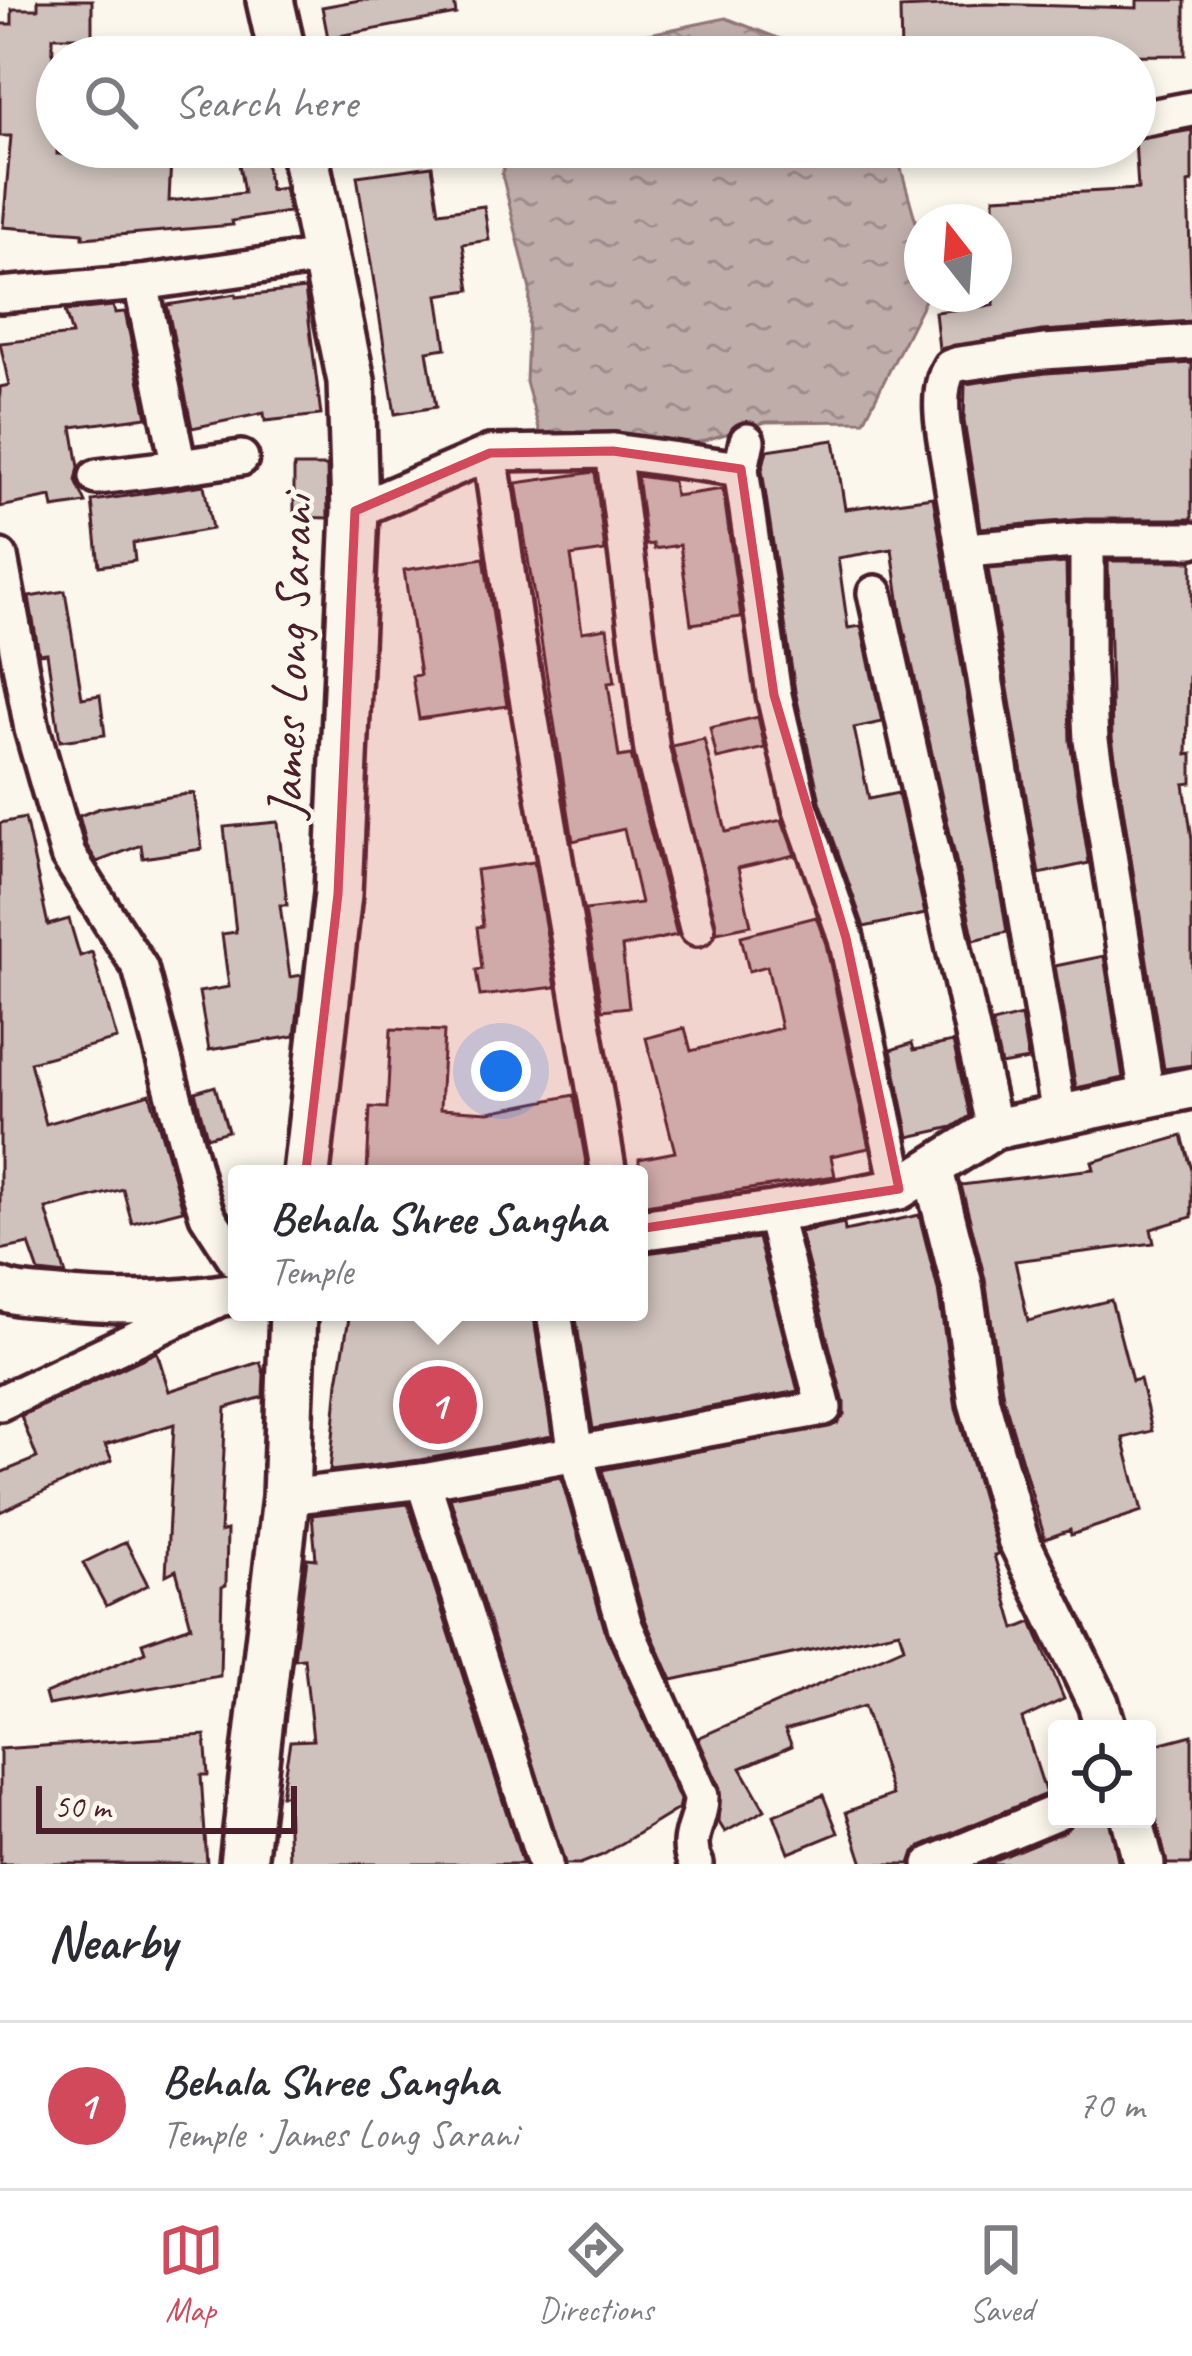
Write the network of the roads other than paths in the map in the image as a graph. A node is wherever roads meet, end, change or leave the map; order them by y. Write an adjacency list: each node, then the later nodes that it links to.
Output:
1 (270, 0): 2 (main road)
2 (278, 36)
3 (1192, 109): 4 (street)
4 (1156, 116)
5 (308, 168): 6 (main road, James Long Sarani)
6 (328, 256): 7 (street); 15 (main road, James Long Sarani)
7 (141, 283): 8 (street); 13 (street)
8 (0, 295)
9 (1192, 342): 18 (street)
10 (613, 451): 11 (street); 21 (street); 28 (street)
11 (490, 453): 15 (street); 27 (street)
12 (241, 458): 13 (street)
13 (179, 467): 14 (street)
14 (98, 477)
15 (355, 511): 26 (main road, James Long Sarani)
16 (1088, 540): 17 (street); 18 (street); 23 (street)
17 (1192, 540)
18 (966, 550): 24 (street)
19 (0, 556): 31 (street)
20 (875, 593): 25 (street)
21 (697, 928)
22 (1192, 1088): 23 (street)
23 (1147, 1096): 24 (street)
24 (1059, 1115): 25 (street)
25 (994, 1129): 28 (street)
26 (307, 1165)
27 (607, 1165)
28 (916, 1180): 29 (street); 41 (street)
29 (773, 1212): 30 (street); 38 (street)
30 (648, 1229)
31 (228, 1267)
32 (228, 1285): 34 (street)
33 (228, 1286): 37 (street)
34 (0, 1289)
35 (293, 1321): 40 (main road)
36 (555, 1321): 38 (street)
37 (0, 1403)
38 (577, 1454): 39 (street); 46 (street)
39 (423, 1481): 40 (street); 45 (street)
40 (286, 1497): 44 (main road)
41 (1103, 1720)
42 (1048, 1816): 47 (street)
43 (1134, 1828): 48 (street)
44 (243, 1864)
45 (545, 1864)
46 (696, 1864)
47 (931, 1864)
48 (1144, 1864)

